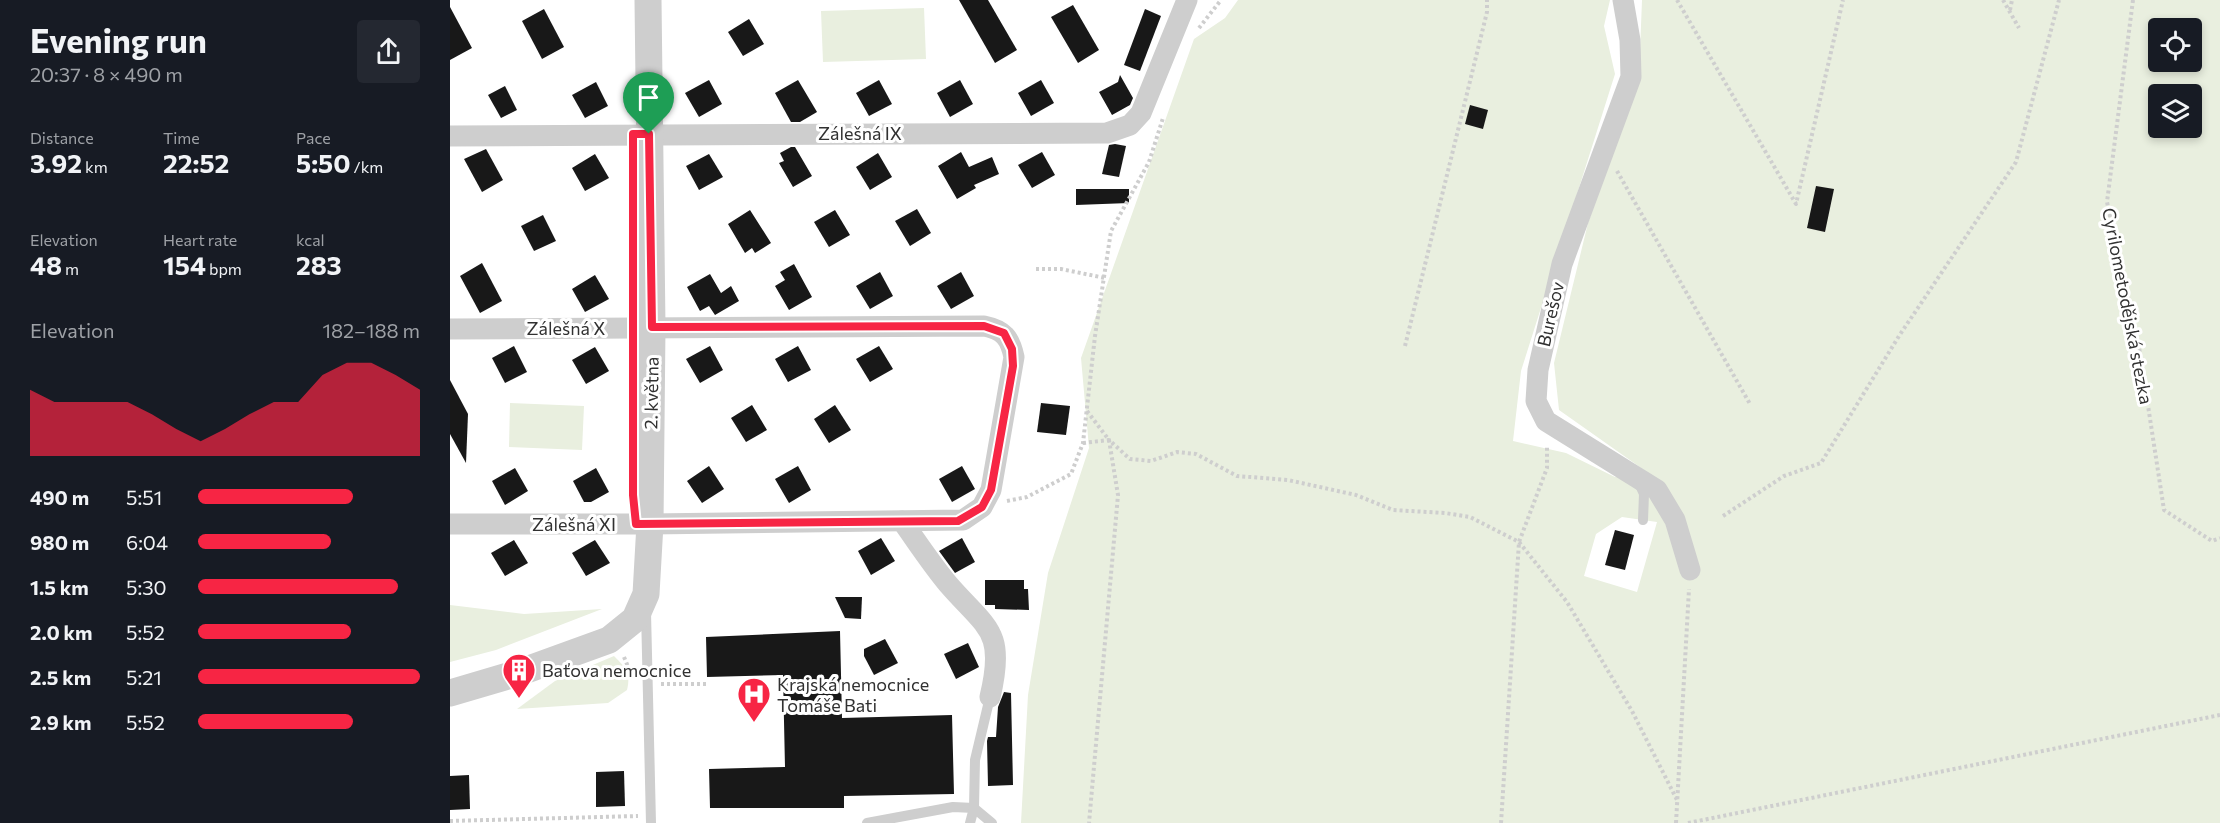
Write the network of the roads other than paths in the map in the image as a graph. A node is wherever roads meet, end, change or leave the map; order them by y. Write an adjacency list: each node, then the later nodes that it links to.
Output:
1 (648, 0): 4 (street, 2. května)
2 (1187, 0): 4 (street, Zálešná IX)
3 (1623, 0): 8 (street, Burešov)
4 (649, 134): 5 (street, Zálešná IX); 6 (street, 2. května)
5 (450, 136)
6 (652, 327): 7 (street, Zálešná X); 9 (street, Zálešná X); 13 (street, 2. května)
7 (450, 329)
8 (1635, 476): 10 (lane); 14 (street)
9 (982, 507): 11 (street, Zálešná XI)
10 (1643, 520)
11 (902, 521): 13 (street, Zálešná XI); 17 (street)
12 (450, 524): 13 (street, Zálešná XI)
13 (650, 524): 15 (street, 2. května)
14 (1690, 570)
15 (646, 594): 16 (street, 2. května); 19 (lane)
16 (450, 693)
17 (990, 697): 18 (lane)
18 (974, 808): 20 (lane); 21 (lane); 22 (lane)
19 (651, 823)
20 (867, 823)
21 (970, 823)
22 (992, 823)

